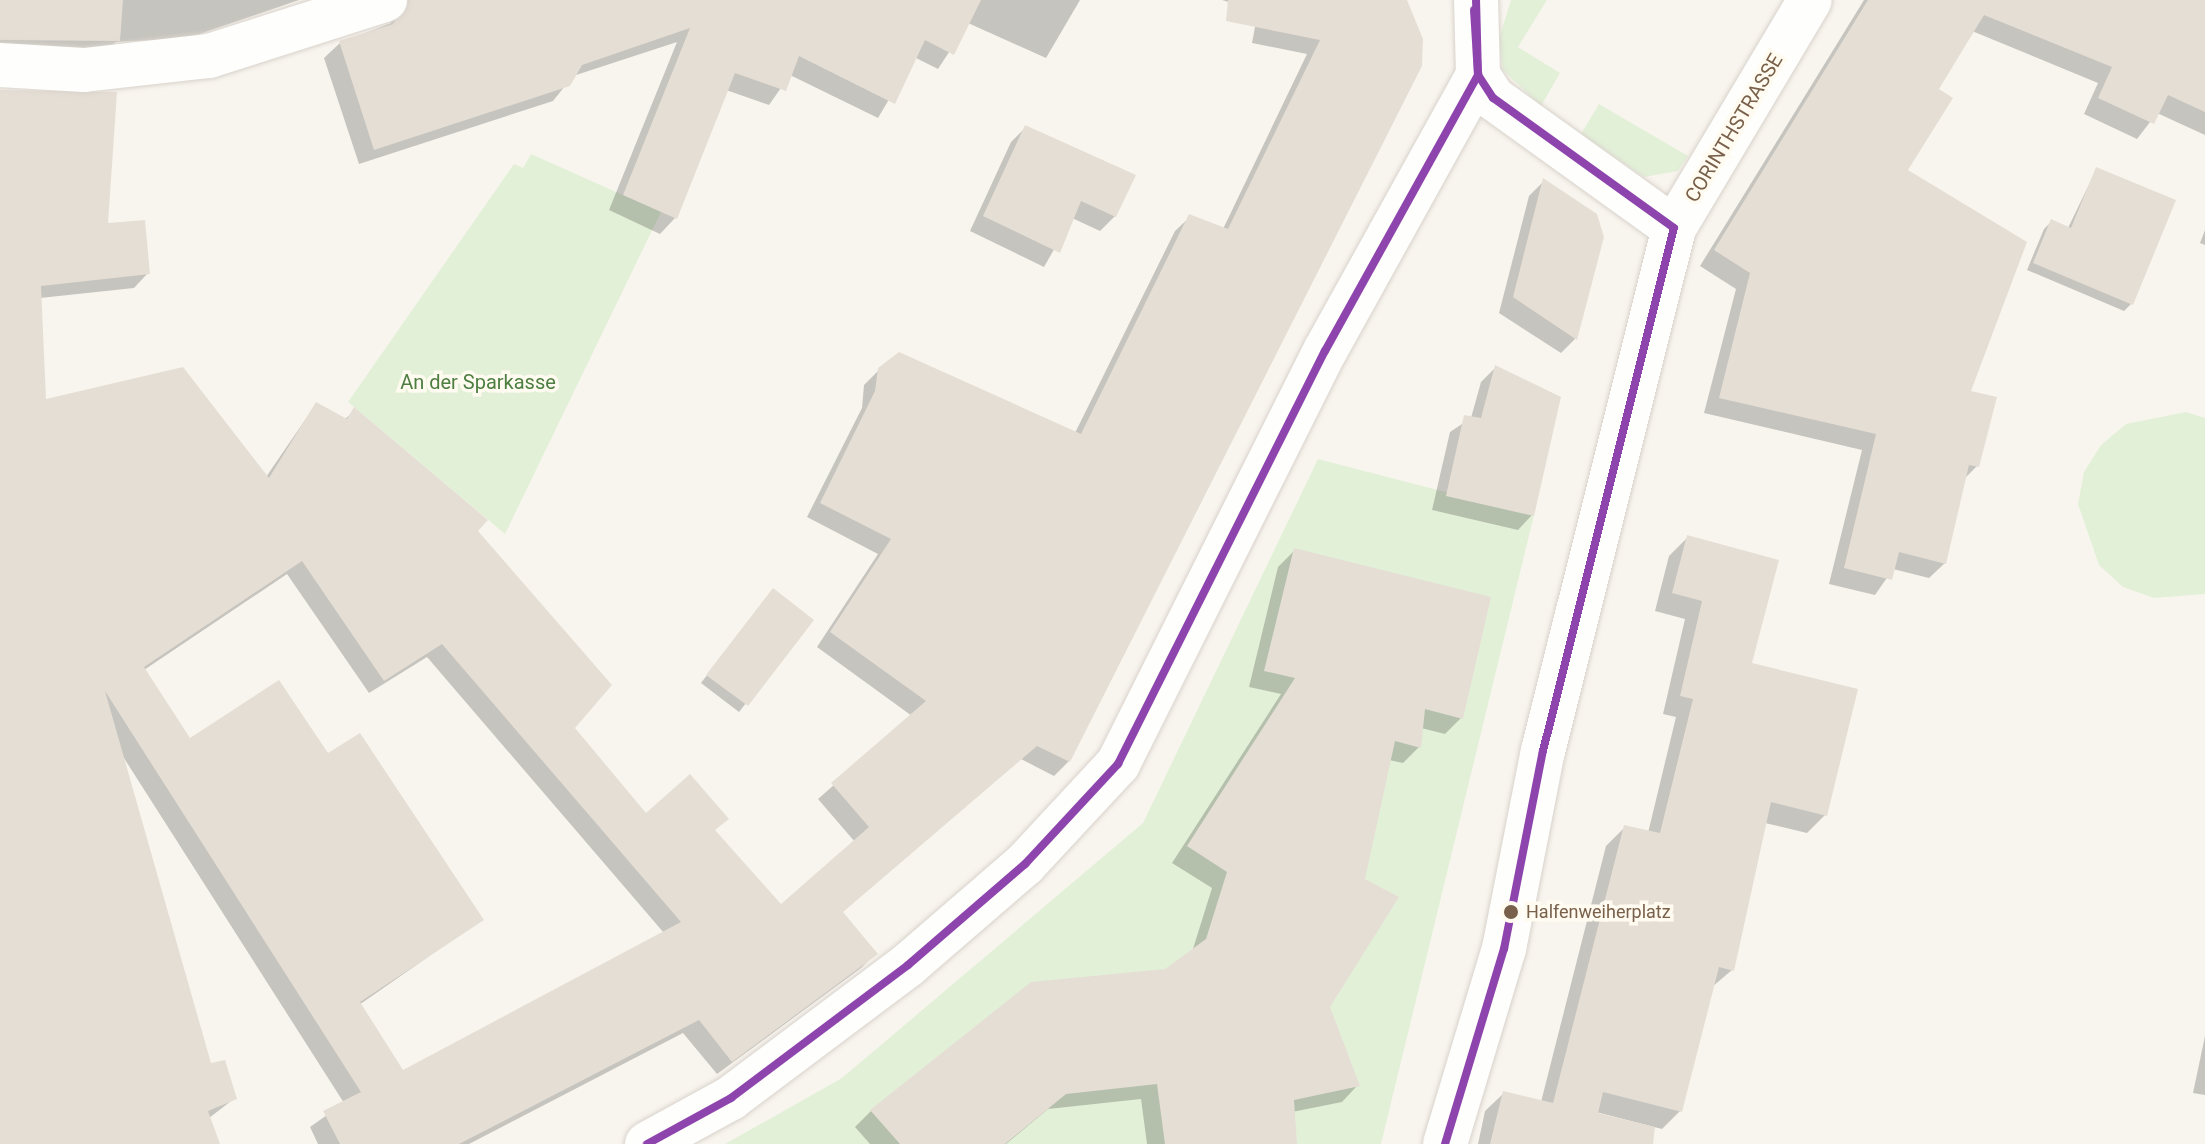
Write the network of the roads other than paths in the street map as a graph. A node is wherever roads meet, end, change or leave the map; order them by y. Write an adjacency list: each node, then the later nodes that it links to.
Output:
1 (385, 0): 4 (street)
2 (1476, 0): 5 (street)
3 (1810, 0): 6 (street, CORINTHSTRASSE)
4 (0, 65)
5 (1478, 75): 6 (street); 7 (street)
6 (1674, 228): 8 (street, CORINTHSTRASSE)
7 (647, 1144)
8 (1445, 1144)

